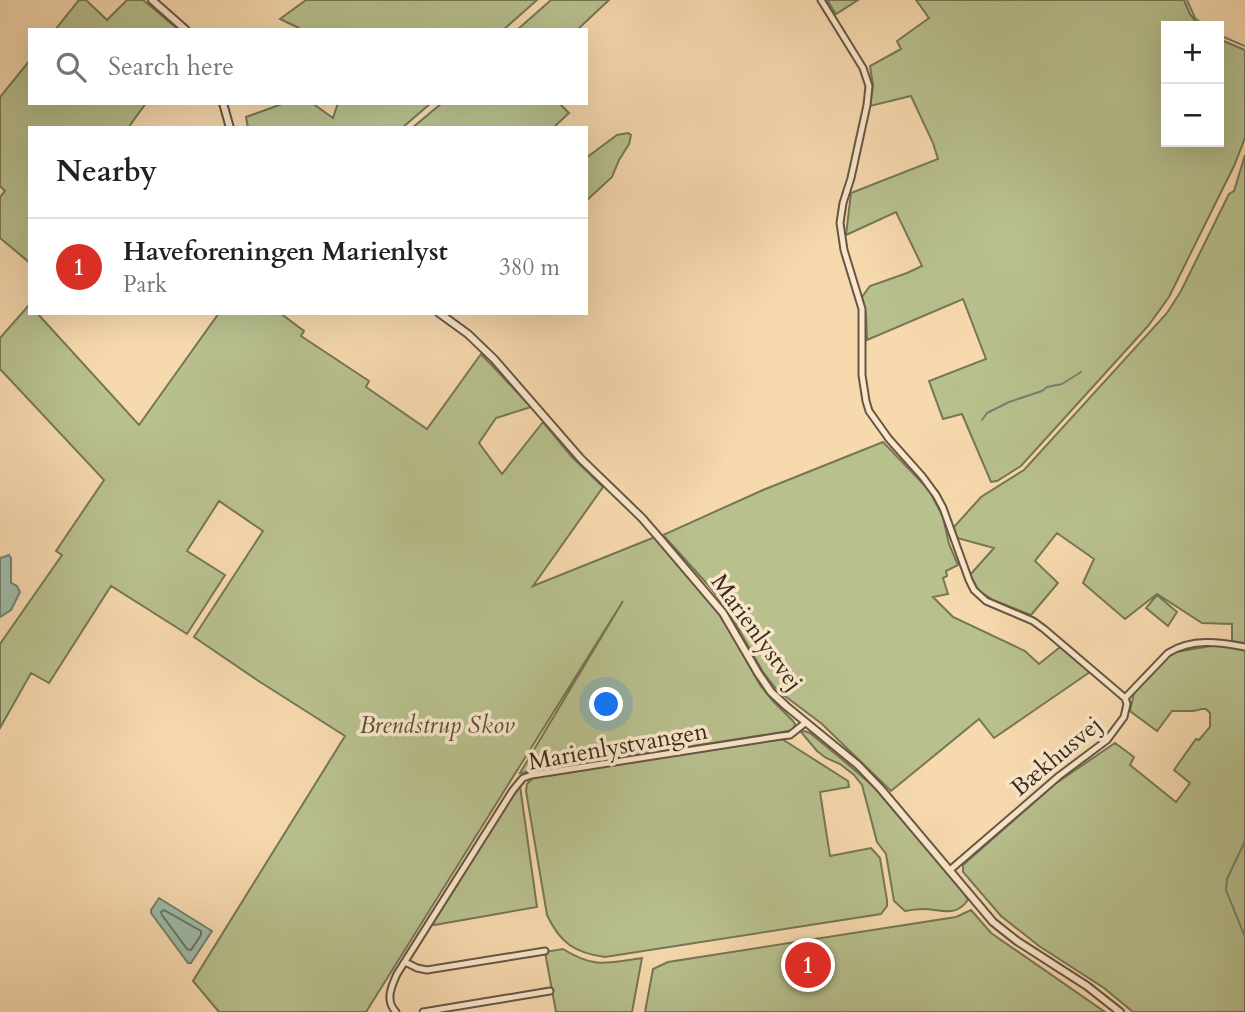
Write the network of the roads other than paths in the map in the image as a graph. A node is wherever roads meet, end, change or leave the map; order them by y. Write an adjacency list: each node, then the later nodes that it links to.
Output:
1 (152, 0): 3 (street)
2 (821, 0): 8 (street)
3 (184, 28)
4 (224, 105): 5 (street)
5 (229, 126)
6 (442, 315): 9 (street, Marienlystvej)
7 (1245, 647): 8 (street, Bækhusvej)
8 (1125, 698): 10 (street, Bækhusvej)
9 (805, 723): 10 (street, Marienlystvej); 12 (street, Marienlystvangen)
10 (950, 870): 16 (street, Marienlystvej)
11 (545, 951): 12 (street)
12 (405, 962): 14 (street, Marienlystvangen)
13 (550, 991): 15 (street)
14 (396, 1012)
15 (423, 1012)
16 (1120, 1012)

